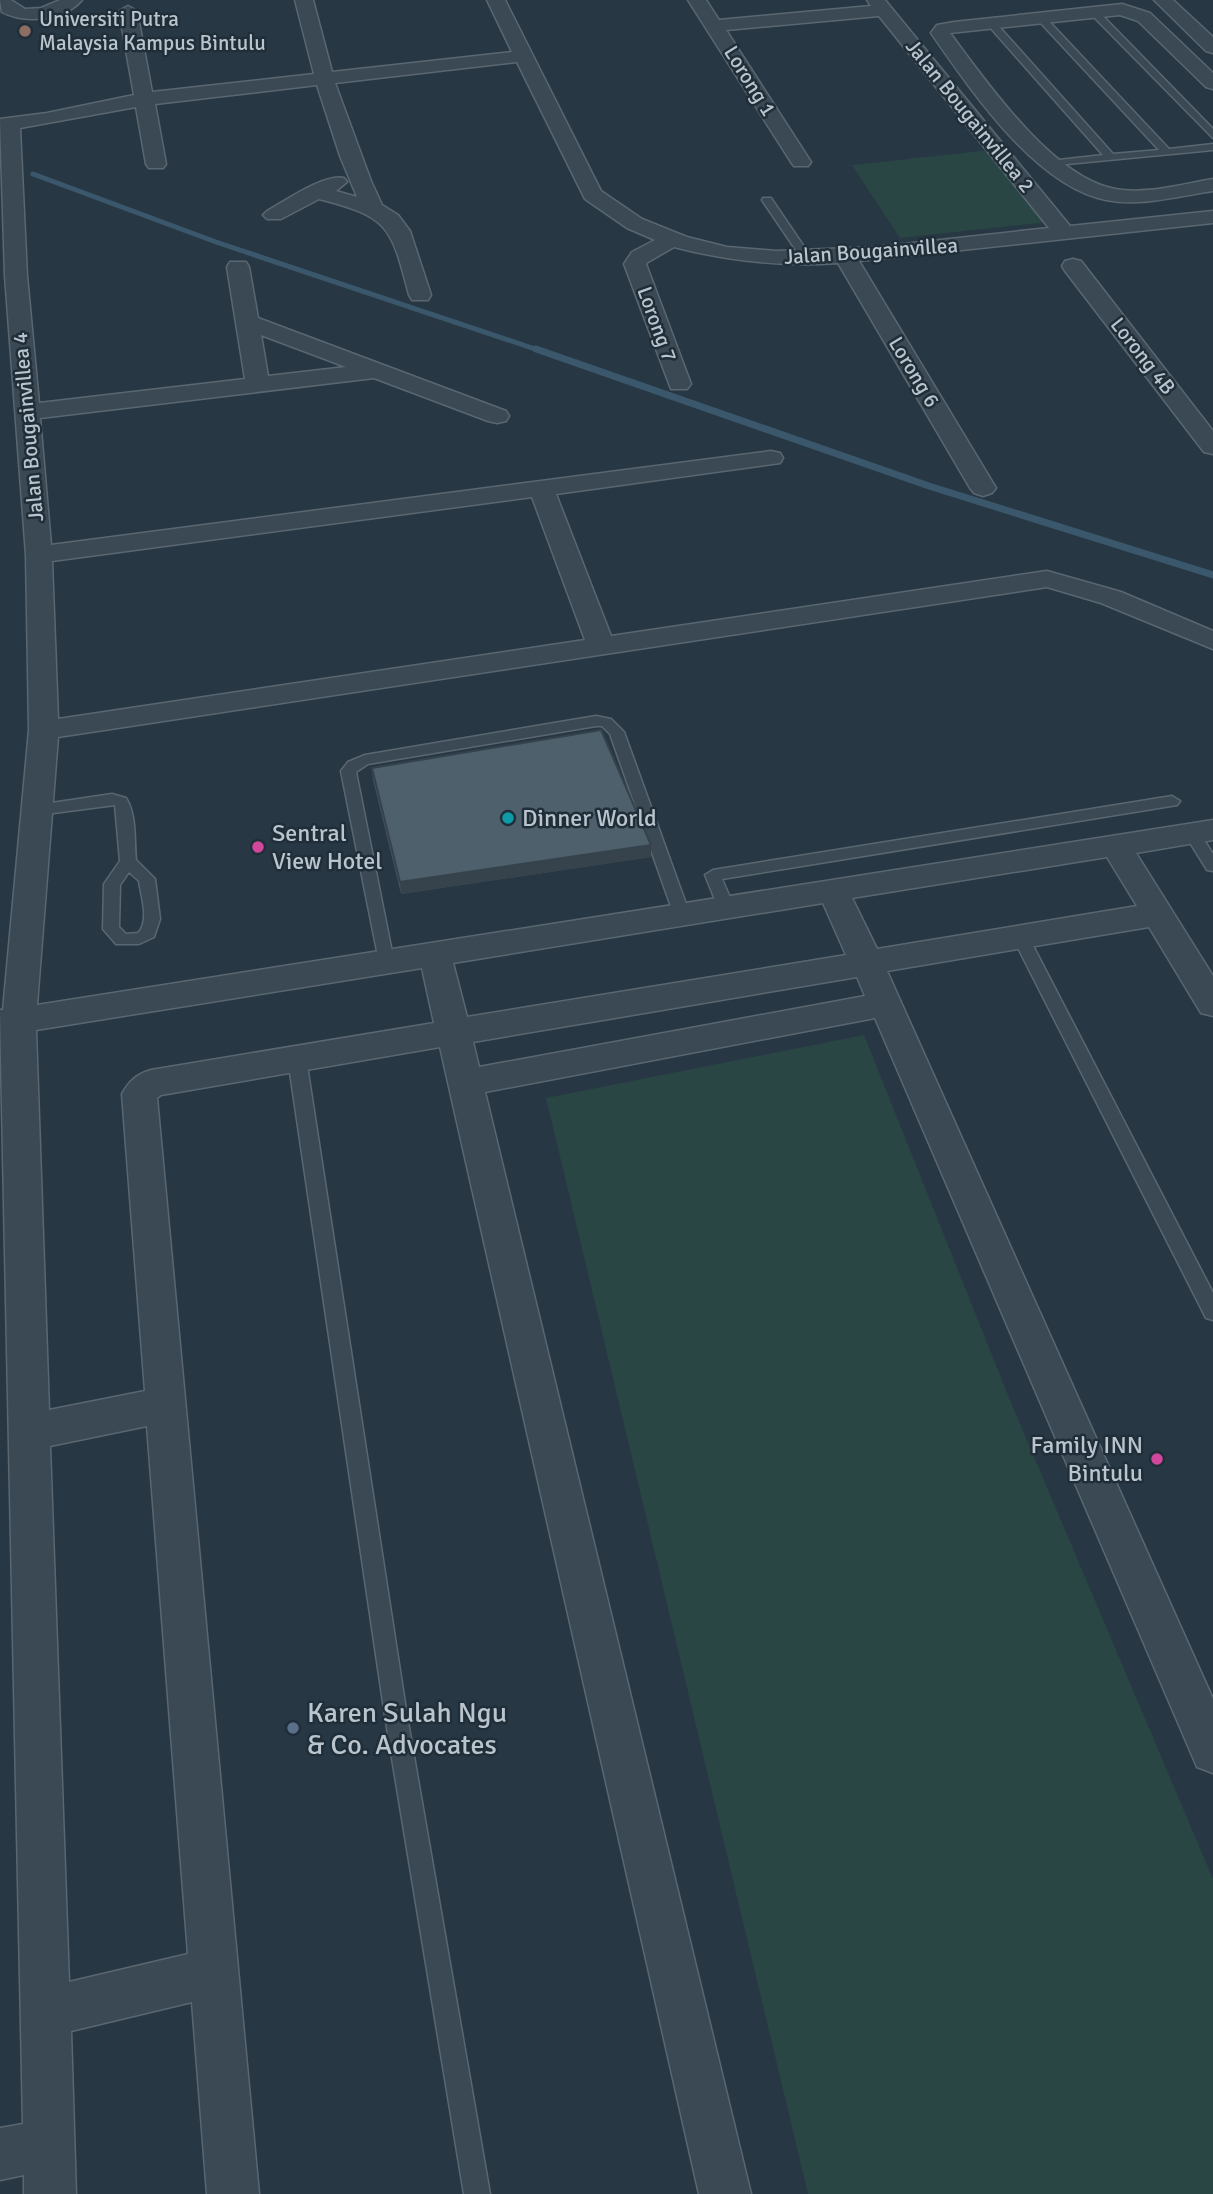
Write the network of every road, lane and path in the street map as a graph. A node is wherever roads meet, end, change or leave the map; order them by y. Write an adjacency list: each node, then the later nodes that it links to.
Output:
1 (1, 0): 2 (street)
2 (74, 0)
3 (304, 0): 16 (street)
4 (496, 0): 14 (street, Jalan Bougainvillea)
5 (697, 0): 12 (street, Lorong 1)
6 (1163, 0): 13 (street)
7 (880, 5): 12 (street); 18 (street, Jalan Bougainvillea 2)
8 (128, 11): 19 (street)
9 (1094, 12): 10 (street); 15 (street); 21 (lane)
10 (1041, 18): 11 (street); 23 (lane)
11 (990, 23): 17 (street); 24 (lane)
12 (715, 26): 25 (street, Lorong 1)
13 (1213, 47)
14 (523, 56): 16 (street); 39 (street, Jalan Bougainvillea)
15 (1208, 74)
16 (322, 77): 19 (street); 29 (street)
17 (984, 91): 18 (street); 27 (street)
18 (954, 94): 28 (street, Jalan Bougainvillea 2)
19 (144, 99): 20 (street); 26 (street)
20 (5, 125): 44 (street, Jalan Bougainvillea 4)
21 (1213, 135)
22 (1213, 147): 23 (lane)
23 (1167, 152): 24 (lane)
24 (1111, 158): 27 (lane)
25 (801, 162)
26 (156, 164)
27 (1050, 164): 28 (street); 32 (street)
28 (1011, 167): 38 (street, Jalan Bougainvillea 2)
29 (356, 172): 31 (street); 34 (street)
30 (1213, 185): 32 (street)
31 (315, 192): 34 (street); 35 (street)
32 (1130, 195): 37 (street)
33 (767, 200): 41 (lane)
34 (372, 206): 45 (street)
35 (274, 215)
36 (1213, 217): 37 (street, Jalan Bougainvillea)
37 (1154, 223): 38 (street, Jalan Bougainvillea)
38 (1064, 233): 40 (street, Jalan Bougainvillea)
39 (669, 241): 41 (street, Jalan Bougainvillea); 48 (street, Lorong 7)
40 (845, 256): 41 (street, Jalan Bougainvillea); 56 (street, Lorong 6)
41 (807, 260)
42 (1073, 266): 52 (street, Lorong 4B)
43 (239, 267): 46 (street)
44 (8, 277): 50 (street, Jalan Bougainvillea 4)
45 (420, 295)
46 (248, 322): 47 (street); 49 (street)
47 (373, 371): 49 (street); 51 (street)
48 (679, 384)
49 (258, 386): 50 (street)
50 (26, 412): 57 (street, Jalan Bougainvillea 4)
51 (497, 416)
52 (1203, 419): 53 (street, Lorong 4B)
53 (1213, 447)
54 (771, 458): 55 (street)
55 (541, 487): 57 (street); 59 (street)
56 (982, 488)
57 (39, 555): 60 (street, Jalan Bougainvillea 4)
58 (1213, 641): 59 (street)
59 (601, 646): 60 (street)
60 (44, 730): 62 (street, Jalan Bougainvillea 4)
61 (1172, 801): 68 (lane)
62 (38, 810): 65 (lane); 77 (street, Jalan Bougainvillea 4)
63 (1203, 832): 64 (street); 66 (lane)
64 (1115, 845): 67 (street); 69 (street)
65 (128, 862)
66 (1213, 866)
67 (833, 891): 68 (street); 74 (street)
68 (726, 907): 70 (street)
69 (1159, 914): 71 (street); 76 (street)
70 (682, 915): 72 (street); 73 (lane)
71 (1021, 938): 74 (street); 81 (lane)
72 (435, 954): 73 (street); 78 (street)
73 (386, 961): 77 (street)
74 (867, 964): 75 (street); 78 (street)
75 (886, 1004): 80 (street); 85 (street)
76 (1213, 1004)
77 (10, 1022): 82 (street, Jalan Bougainvillea 4)
78 (454, 1033): 79 (street); 80 (street)
79 (297, 1059): 83 (street); 92 (lane)
80 (465, 1083): 93 (street)
81 (1213, 1312)
82 (13, 1339): 84 (street, Jalan Bougainvillea 4)
83 (164, 1405): 84 (street); 86 (street)
84 (30, 1432): 87 (street, Jalan Bougainvillea 4)
85 (1213, 1751)
86 (214, 1972): 87 (street); 91 (street)
87 (44, 2013): 88 (street, Jalan Bougainvillea 4)
88 (48, 2144): 89 (street); 90 (street, Jalan Bougainvillea 4)
89 (0, 2154)
90 (50, 2194)
91 (233, 2194)
92 (477, 2194)
93 (725, 2194)

